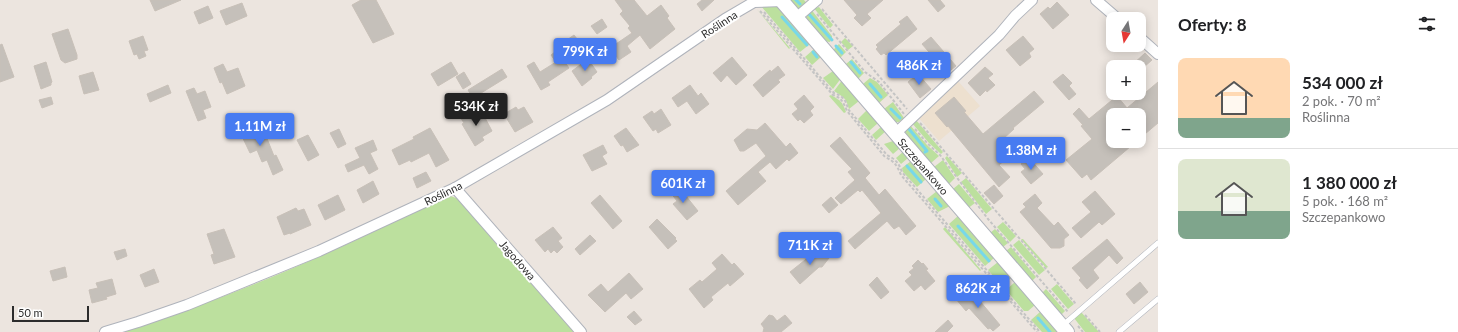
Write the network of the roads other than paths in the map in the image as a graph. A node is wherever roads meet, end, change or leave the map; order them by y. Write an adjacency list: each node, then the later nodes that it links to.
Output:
1 (1032, 0): 10 (street)
2 (1096, 0): 6 (street)
3 (755, 1): 4 (street, Roślinna); 11 (street, Roślinna)
4 (782, 1): 7 (street, Szczepankowo)
5 (814, 3): 7 (street)
6 (1110, 12)
7 (796, 18): 10 (street, Szczepankowo)
8 (1146, 43): 9 (street)
9 (1158, 54)
10 (896, 133): 14 (street, Szczepankowo)
11 (455, 188): 15 (street, Roślinna); 16 (street, Jagodowa)
12 (1158, 243): 14 (lane)
13 (1158, 299): 17 (lane)
14 (1067, 325)
15 (106, 332)
16 (581, 332)
17 (1119, 332)

